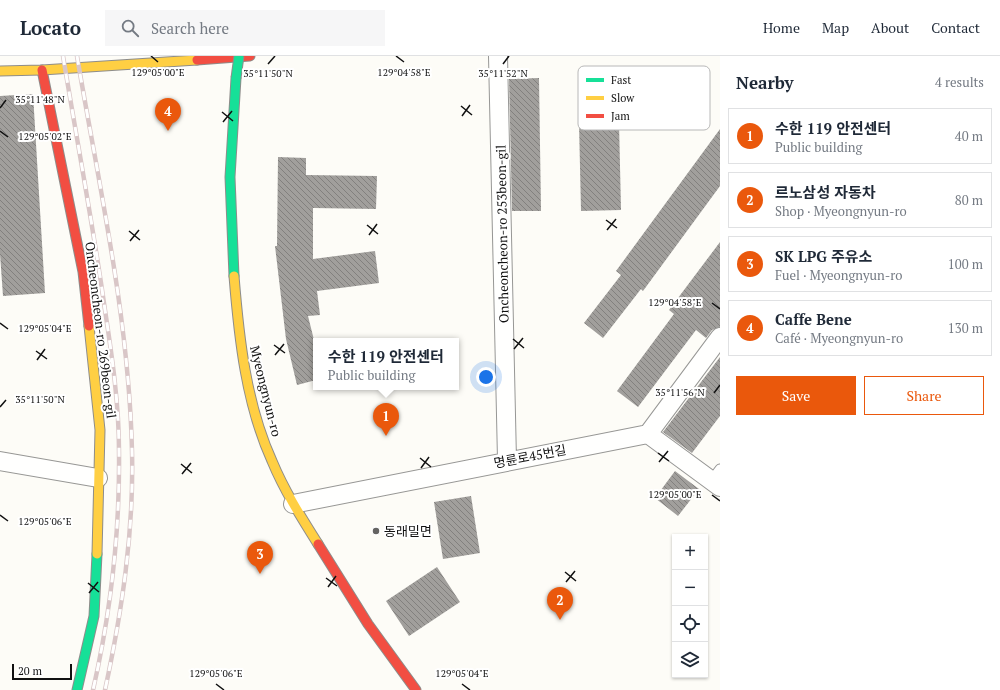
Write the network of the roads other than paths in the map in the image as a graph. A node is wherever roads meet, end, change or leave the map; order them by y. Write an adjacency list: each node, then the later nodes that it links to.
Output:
1 (239, 56): 12 (street, Myeongnyun-ro, bridge)
2 (250, 56): 4 (street)
3 (498, 56): 8 (street, Oncheoncheon-ro 253beon-gil)
4 (42, 70): 5 (street); 10 (street, Oncheoncheon-ro 269beon-gil)
5 (0, 71)
6 (720, 337): 7 (street)
7 (648, 434): 8 (street, 명륜로45번길); 11 (street)
8 (507, 460): 12 (street, 명륜로45번길)
9 (0, 461): 10 (street)
10 (98, 478): 13 (street, Oncheoncheon-ro 269beon-gil)
11 (717, 479)
12 (293, 504): 14 (street, Myeongnyun-ro)
13 (77, 690)
14 (416, 690)

